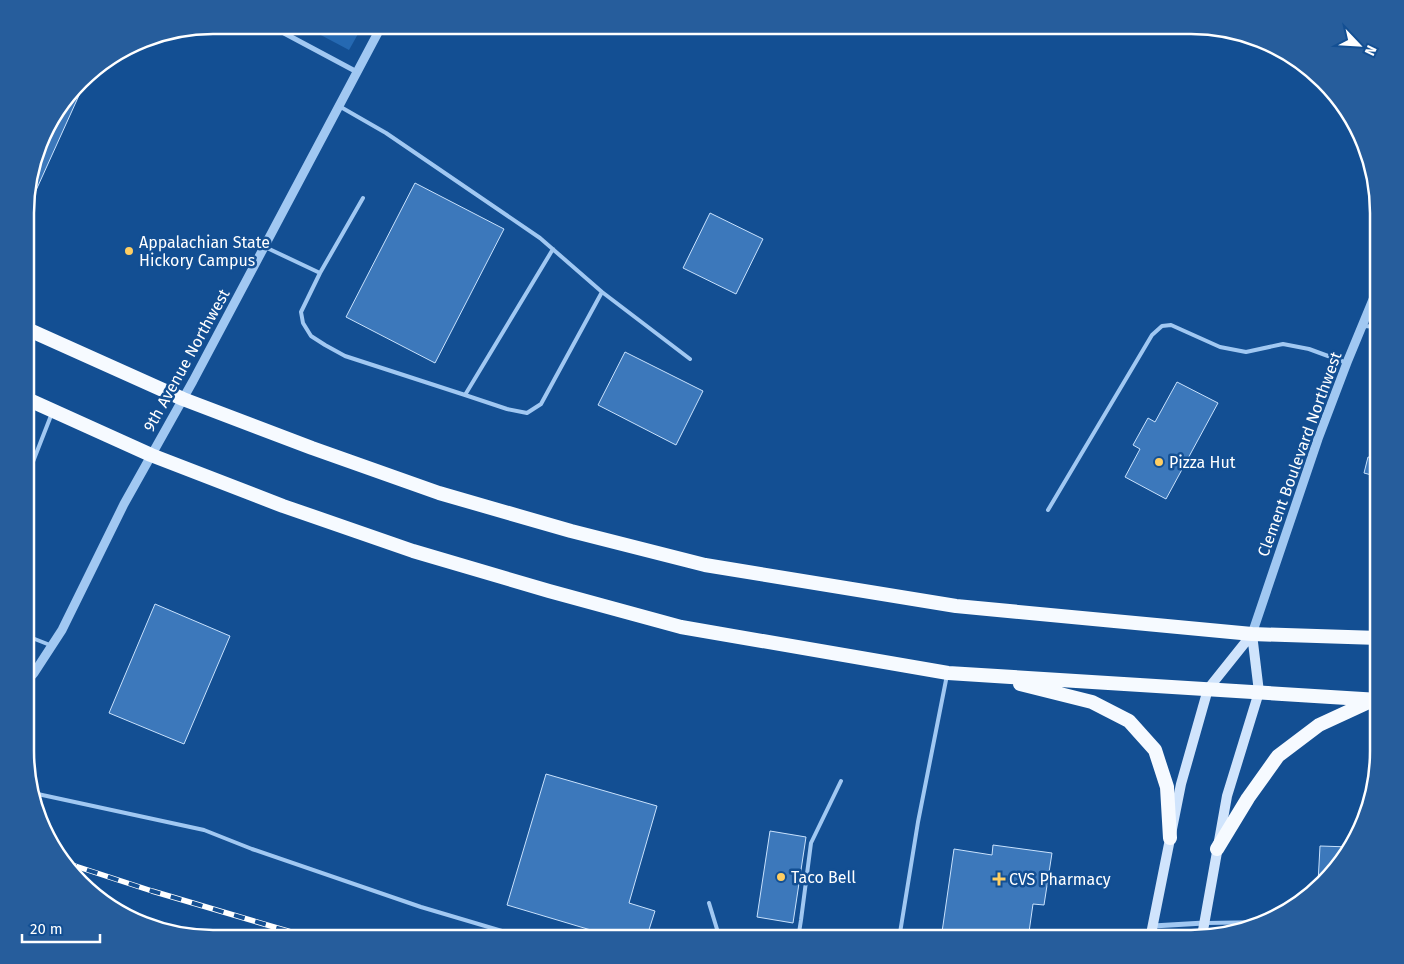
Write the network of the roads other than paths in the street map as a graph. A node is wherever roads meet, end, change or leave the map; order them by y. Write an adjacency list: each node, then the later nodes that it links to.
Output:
1 (286, 34): 3 (street)
2 (377, 34): 3 (street, 9th Avenue Northwest)
3 (357, 72): 4 (street, 9th Avenue Northwest)
4 (339, 106): 6 (street, 9th Avenue Northwest); 7 (lane)
5 (363, 198): 8 (lane)
6 (265, 247): 8 (lane); 17 (street, 9th Avenue Northwest)
7 (553, 249): 9 (lane); 16 (lane)
8 (320, 273): 16 (lane)
9 (602, 292): 14 (lane); 16 (lane)
10 (1370, 307): 11 (street, Clement Boulevard Northwest)
11 (1362, 326): 12 (lane); 15 (street, Clement Boulevard Northwest)
12 (1370, 326)
13 (34, 332): 17 (highway)
14 (690, 359)
15 (1347, 363): 22 (lane); 23 (street, Clement Boulevard Northwest)
16 (465, 395)
17 (183, 399): 20 (street, 9th Avenue Northwest); 23 (highway)
18 (34, 402): 19 (highway)
19 (53, 411): 20 (highway); 21 (lane)
20 (151, 455): 26 (street, 9th Avenue Northwest); 28 (highway)
21 (34, 460)
22 (1048, 510)
23 (1252, 634): 24 (highway); 30 (main road, Clement Boulevard Northwest); 31 (main road, Clement Boulevard Northwest)
24 (1370, 638)
25 (34, 639): 26 (lane)
26 (52, 646): 27 (street, 9th Avenue Northwest)
27 (34, 672)
28 (948, 673): 29 (highway); 45 (lane)
29 (985, 675): 30 (highway); 36 (highway)
30 (1208, 690): 31 (highway); 36 (main road, Clement Boulevard Northwest)
31 (1258, 692): 32 (highway); 37 (main road, Clement Boulevard Northwest)
32 (1370, 700)
33 (1370, 703): 37 (highway)
34 (841, 781): 44 (lane)
35 (39, 795): 42 (lane)
36 (1170, 838): 41 (main road, Clement Boulevard Northwest)
37 (1217, 848): 40 (main road, Clement Boulevard Northwest)
38 (709, 903): 43 (lane)
39 (1244, 922): 40 (lane)
40 (1204, 923): 41 (street); 47 (main road, Clement Boulevard Northwest)
41 (1152, 926): 46 (main road, Clement Boulevard Northwest)
42 (498, 930)
43 (717, 930)
44 (800, 930)
45 (900, 930)
46 (1151, 930)
47 (1203, 930)

